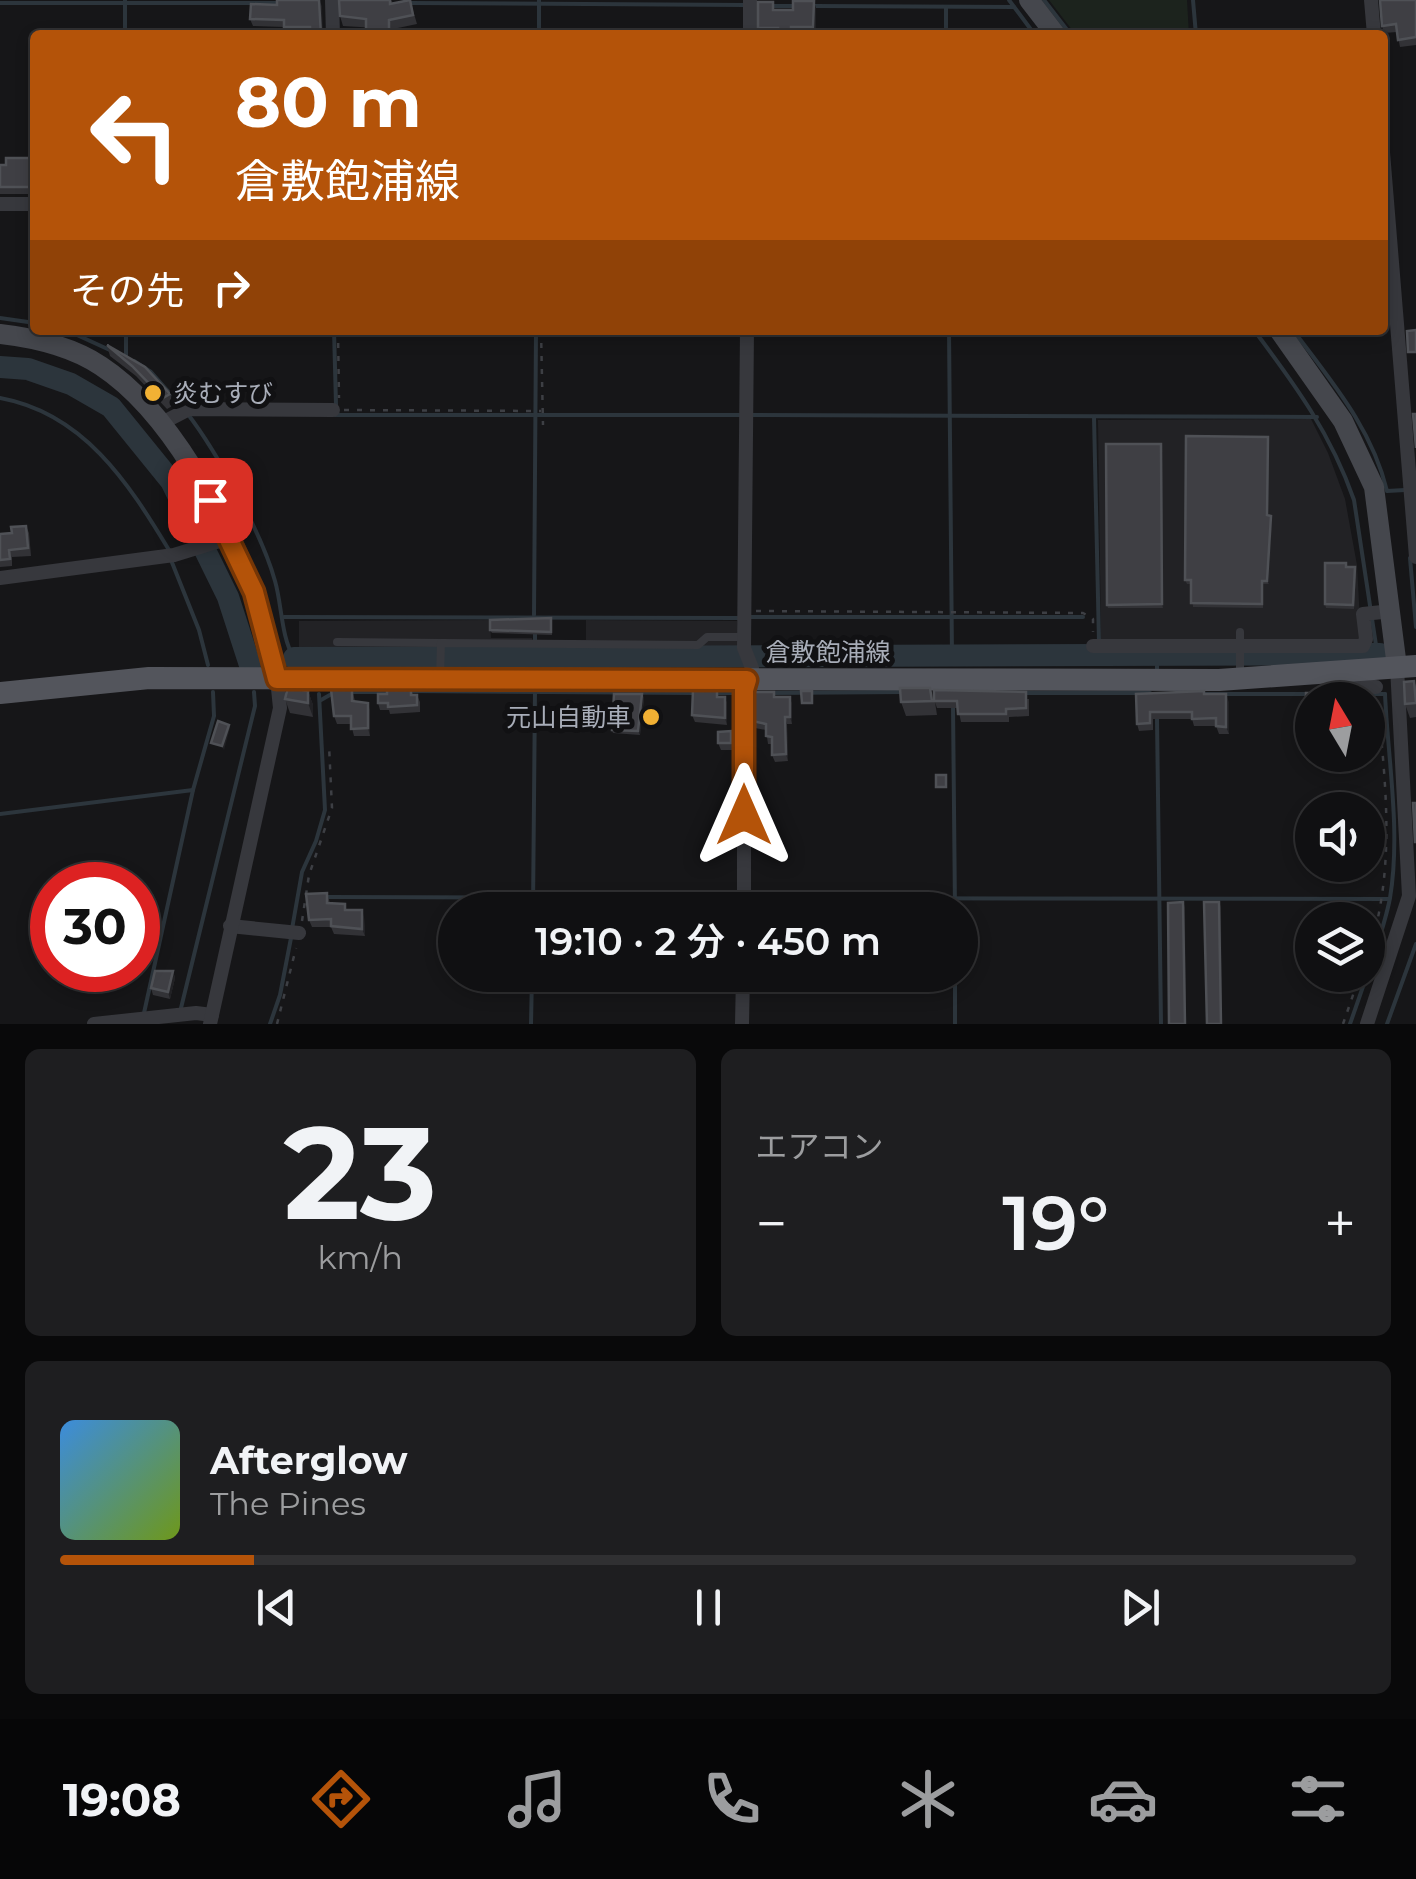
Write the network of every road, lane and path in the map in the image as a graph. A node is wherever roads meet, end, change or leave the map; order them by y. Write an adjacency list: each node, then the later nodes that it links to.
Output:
1 (750, 0): 6 (street)
2 (1029, 0): 7 (street)
3 (1371, 0): 8 (street)
4 (332, 3): 5 (street)
5 (333, 30)
6 (750, 30)
7 (1052, 30)
8 (1374, 30)
9 (0, 204): 10 (street)
10 (30, 204)
11 (1388, 214): 22 (street)
12 (0, 334): 19 (street)
13 (338, 335): 17 (path)
14 (541, 335): 18 (path)
15 (747, 335): 24 (street)
16 (1283, 335): 25 (street)
17 (337, 410): 18 (path); 19 (street)
18 (539, 412): 20 (path)
19 (160, 424): 21 (street)
20 (542, 426)
21 (229, 538): 23 (street); 33 (street)
22 (1416, 557)
23 (0, 578)
24 (745, 611): 27 (path); 31 (street)
25 (1378, 612): 28 (street); 30 (street)
26 (337, 642): 29 (lane)
27 (1097, 646): 28 (street)
28 (1240, 654): 31 (main road, 倉敷飽浦線); 32 (main road, 倉敷飽浦線)
29 (440, 659): 31 (main road, 倉敷飽浦線); 31 (lane); 33 (main road, 倉敷飽浦線)
30 (1401, 659): 32 (main road, 倉敷飽浦線); 49 (street)
31 (746, 670): 38 (street)
32 (1335, 672): 34 (street)
33 (277, 679): 35 (main road, 倉敷飽浦線); 40 (street)
34 (1340, 682)
35 (0, 693)
36 (328, 744): 41 (path)
37 (1383, 772): 39 (path)
38 (744, 892)
39 (1383, 902)
40 (230, 926): 41 (street); 44 (street)
41 (294, 933): 46 (path)
42 (743, 992): 47 (street)
43 (1354, 992): 48 (path)
44 (211, 1020): 45 (street)
45 (94, 1024)
46 (277, 1024)
47 (742, 1024)
48 (1343, 1024)
49 (1367, 1024)

